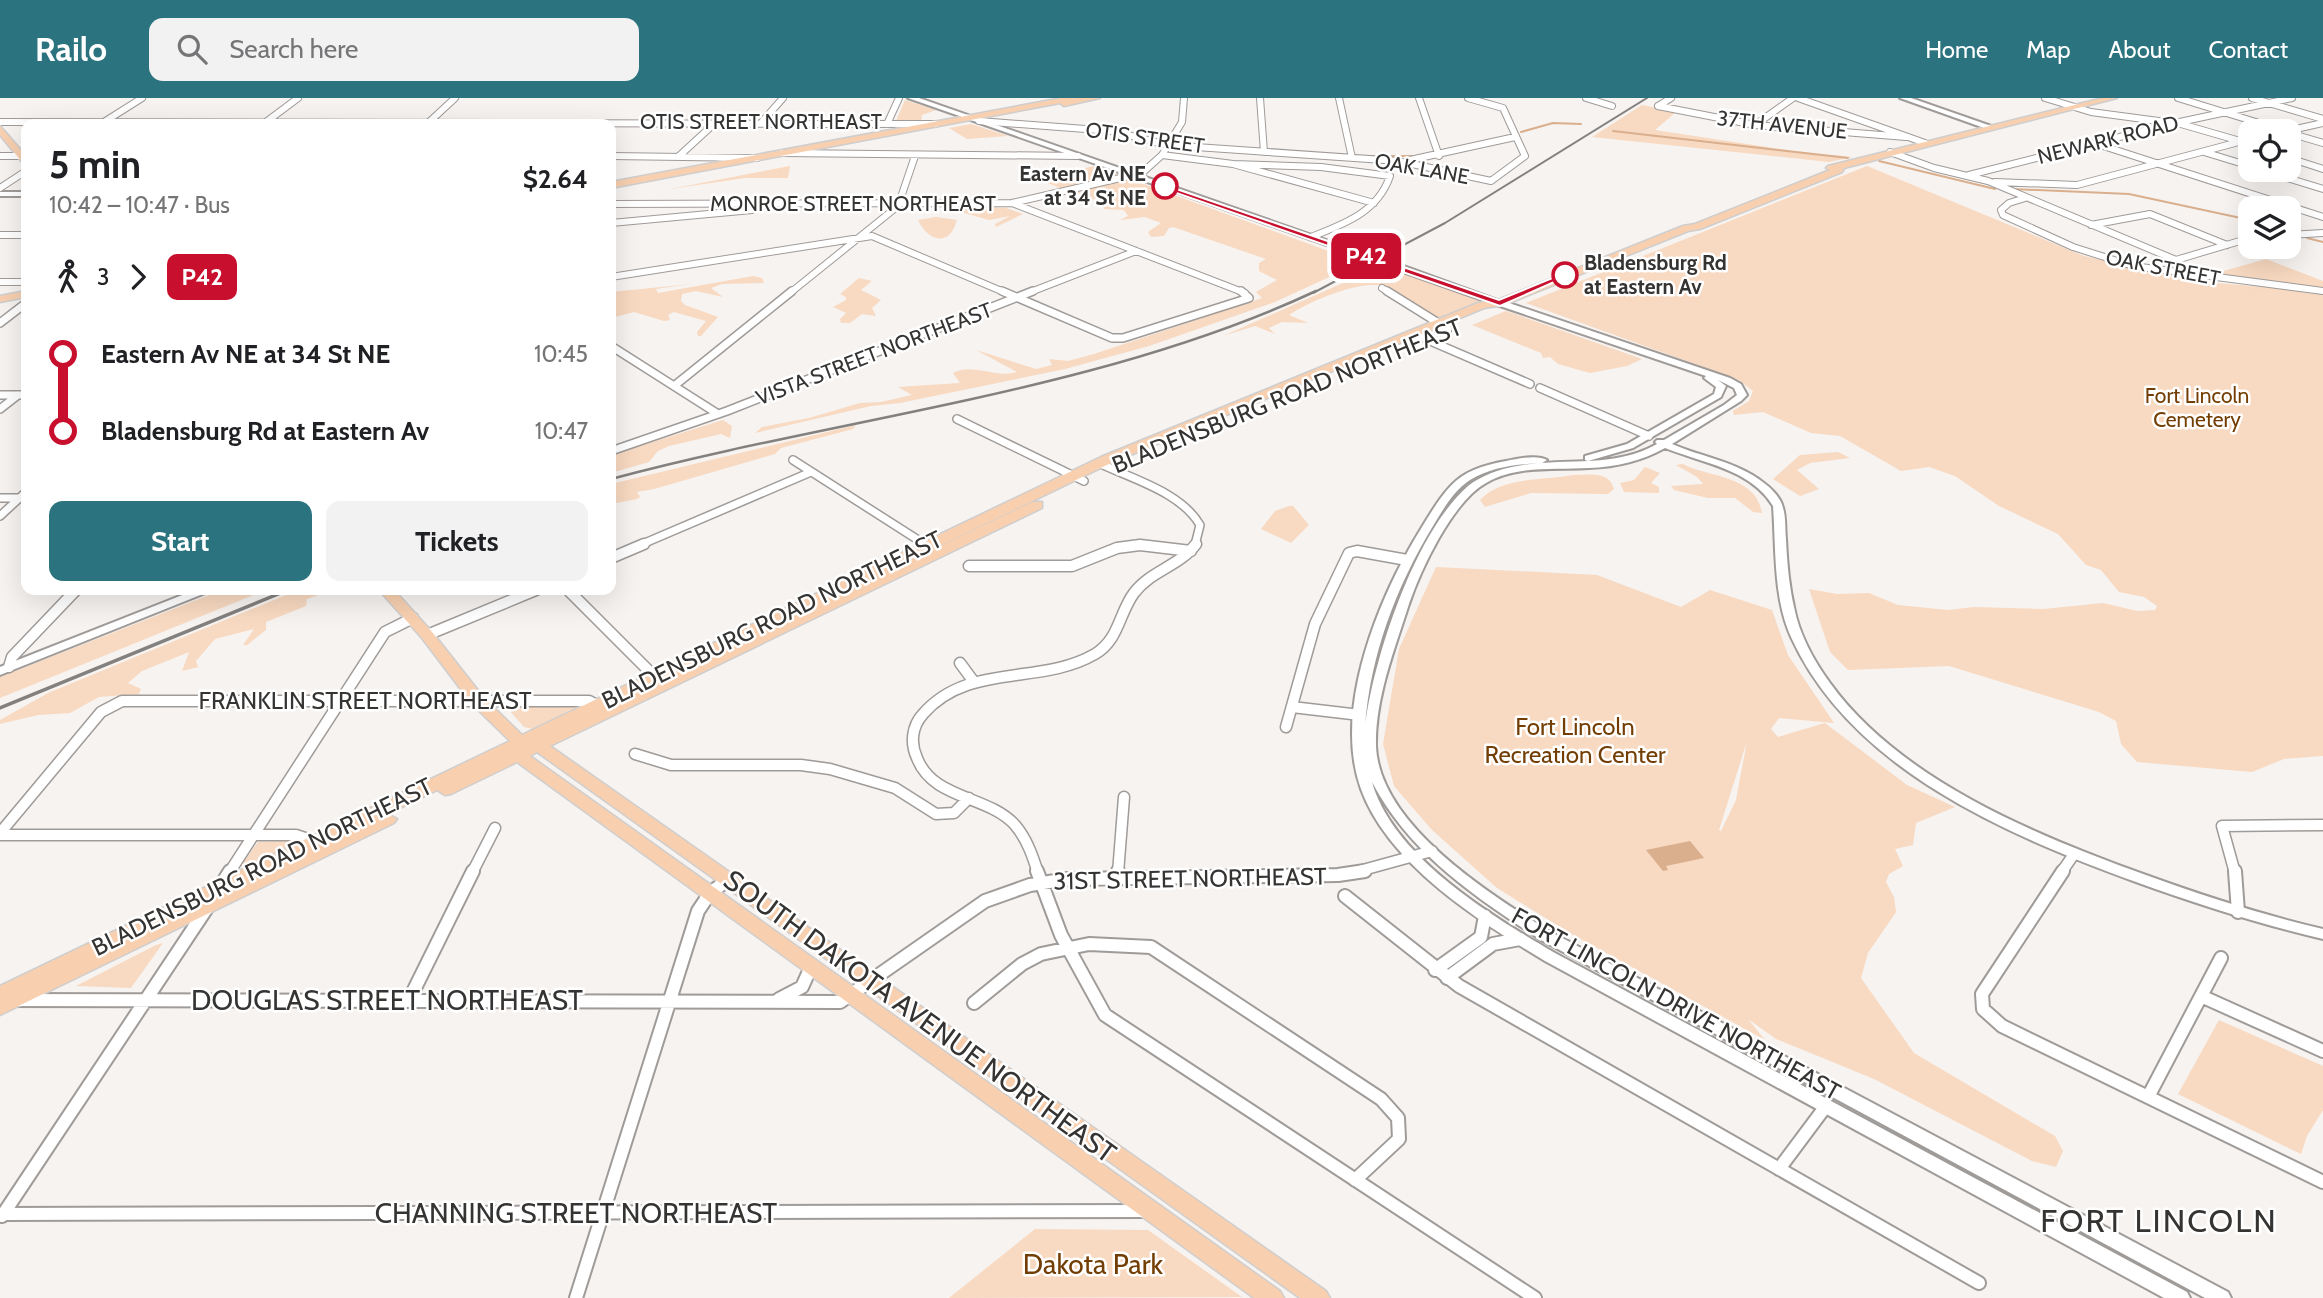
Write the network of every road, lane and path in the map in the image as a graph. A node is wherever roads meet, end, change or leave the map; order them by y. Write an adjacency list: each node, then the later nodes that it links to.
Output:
1 (142, 98): 27 (street)
2 (298, 98): 28 (street)
3 (455, 98): 29 (street)
4 (783, 98): 39 (street)
5 (899, 98): 36 (street)
6 (912, 98): 31 (main road)
7 (1075, 98): 31 (main road)
8 (1096, 98): 31 (main road)
9 (1184, 98): 56 (street)
10 (1260, 98): 57 (street)
11 (1339, 98): 72 (street)
12 (1419, 98): 69 (street)
13 (1468, 98): 49 (street)
14 (1586, 98): 24 (street)
15 (1671, 98): 42 (street, 37TH AVENUE)
16 (1795, 98): 42 (street); 50 (street)
17 (1903, 98): 43 (main road)
18 (2045, 98): 25 (street)
19 (2113, 98): 25 (main road, BLADENSBURG ROAD NORTHEAST)
20 (2178, 98): 26 (street)
21 (2252, 98): 23 (street)
22 (2291, 98): 23 (street, NEWARK ROAD)
23 (2268, 103): 26 (street, NEWARK ROAD); 33 (street)
24 (1612, 106)
25 (2074, 107): 32 (street); 43 (main road, BLADENSBURG ROAD NORTHEAST)
26 (2224, 112): 30 (street); 40 (street, NEWARK ROAD)
27 (108, 119)
28 (269, 119)
29 (432, 119)
30 (2246, 119)
31 (974, 120): 41 (main road); 46 (main road); 56 (street, OTIS STREET); 68 (main road)
32 (2141, 120): 40 (street); 47 (street)
33 (2323, 121): 44 (street)
34 (0, 122): 35 (street, OTIS STREET NORTHEAST)
35 (21, 122)
36 (888, 122): 39 (street, OTIS STREET NORTHEAST); 41 (street, OTIS STREET NORTHEAST)
37 (616, 123): 38 (street, OTIS STREET NORTHEAST)
38 (715, 123): 39 (street, OTIS STREET NORTHEAST); 65 (street)
39 (761, 123)
40 (2175, 123): 47 (street, NEWARK ROAD); 51 (street)
41 (935, 124): 46 (main road)
42 (1755, 125): 50 (street, 37TH AVENUE)
43 (1990, 127): 52 (main road, BLADENSBURG ROAD NORTHEAST)
44 (2301, 128)
45 (0, 129): 60 (main road)
46 (914, 129): 61 (main road)
47 (2152, 129): 53 (street, NEWARK ROAD)
48 (2301, 136): 55 (street)
49 (1515, 137): 69 (street); 73 (street, OAK LANE)
50 (1906, 137): 52 (street)
51 (2238, 141)
52 (1925, 143): 58 (main road, BLADENSBURG ROAD NORTHEAST)
53 (2094, 143): 78 (street); 82 (street, NEWARK ROAD)
54 (2238, 143): 59 (street)
55 (2323, 143)
56 (1167, 145): 57 (street, OTIS STREET); 62 (street)
57 (1264, 152): 72 (street, OTIS STREET)
58 (1890, 152): 82 (street); 116 (main road, BLADENSBURG ROAD NORTHEAST)
59 (2204, 152): 74 (street); 78 (street)
60 (21, 153)
61 (782, 153): 67 (street); 71 (main road)
62 (1162, 155): 77 (street); 81 (street)
63 (0, 156): 70 (street)
64 (616, 156): 65 (street)
65 (679, 156): 66 (street)
66 (702, 156): 71 (street); 76 (street)
67 (915, 156): 68 (street); 95 (street)
68 (1078, 156): 81 (main road)
69 (1439, 156): 73 (street)
70 (21, 158)
71 (757, 158): 76 (main road)
72 (1352, 158): 73 (street, OAK LANE)
73 (1398, 161)
74 (2238, 162)
75 (2301, 162): 79 (street)
76 (730, 163): 85 (main road)
77 (1233, 164): 92 (street); 92 (street)
78 (2157, 164): 83 (street); 96 (street)
79 (2323, 169)
80 (21, 174): 86 (street)
81 (1133, 175): 91 (street, MONROE STREET NORTHEAST); 104 (main road)
82 (1967, 175): 83 (street)
83 (1987, 181): 90 (street)
84 (2300, 182): 87 (street)
85 (616, 184)
86 (0, 188)
87 (2323, 189)
88 (0, 194): 89 (street)
89 (21, 194)
90 (2025, 198): 98 (street); 112 (street, OAK STREET)
91 (1012, 203): 95 (street, MONROE STREET NORTHEAST); 107 (street)
92 (1374, 203): 104 (street)
93 (616, 204): 94 (street, MONROE STREET NORTHEAST)
94 (790, 204): 95 (street, MONROE STREET NORTHEAST); 97 (street)
95 (899, 204): 103 (street)
96 (2323, 217)
97 (616, 223)
98 (2091, 225): 106 (street); 106 (street)
99 (2323, 233): 100 (street)
100 (2301, 234)
101 (0, 235): 102 (street)
102 (21, 235)
103 (863, 236): 108 (street); 115 (street); 124 (street)
104 (1311, 237): 116 (main road, bridge)
105 (2238, 241): 106 (street)
106 (2227, 244)
107 (1136, 251): 115 (street, VISTA STREET NORTHEAST); 115 (street)
108 (616, 276)
109 (0, 282): 110 (street)
110 (21, 282)
111 (1381, 289): 119 (street)
112 (2323, 291)
113 (21, 293): 114 (main road)
114 (0, 297)
115 (1017, 298): 130 (street, VISTA STREET NORTHEAST)
116 (1500, 303): 119 (main road, BLADENSBURG ROAD NORTHEAST); 122 (street, FORT LINCOLN DRIVE NORTHEAST)
117 (21, 307): 118 (street)
118 (0, 323)
119 (1444, 326): 120 (main road, BLADENSBURG ROAD NORTHEAST)
120 (1419, 336): 123 (street); 136 (main road, BLADENSBURG ROAD NORTHEAST)
121 (616, 349): 124 (street)
122 (1700, 371): 132 (street, FORT LINCOLN DRIVE NORTHEAST); 133 (street, FORT LINCOLN DRIVE NORTHEAST)
123 (1530, 384)
124 (674, 386): 130 (street)
125 (1540, 388): 132 (street)
126 (0, 395): 127 (street)
127 (21, 395)
128 (21, 396): 129 (street)
129 (0, 409)
130 (718, 414): 134 (street, VISTA STREET NORTHEAST)
131 (957, 419): 138 (street)
132 (1649, 436): 133 (street); 146 (street, FORT LINCOLN DRIVE NORTHEAST)
133 (1664, 444): 172 (street, FORT LINCOLN DRIVE NORTHEAST); 179 (street)
134 (616, 449)
135 (793, 460): 137 (street)
136 (1104, 466): 138 (main road, BLADENSBURG ROAD NORTHEAST); 144 (street)
137 (811, 472): 143 (street); 145 (street)
138 (1079, 479): 143 (main road, BLADENSBURG ROAD NORTHEAST)
139 (21, 496): 140 (street)
140 (0, 498)
141 (21, 498): 142 (street)
142 (0, 516)
143 (932, 549): 157 (main road, BLADENSBURG ROAD NORTHEAST)
144 (1191, 551): 147 (street); 158 (street)
145 (616, 556)
146 (1407, 560): 161 (street); 163 (street, FORT LINCOLN DRIVE NORTHEAST)
147 (969, 566)
148 (71, 595): 156 (street)
149 (191, 595): 156 (street)
150 (391, 595): 153 (main road, SOUTH DAKOTA AVENUE NORTHEAST)
151 (524, 595): 154 (street)
152 (573, 595): 157 (street)
153 (413, 618): 154 (main road, SOUTH DAKOTA AVENUE NORTHEAST); 159 (street)
154 (427, 635): 160 (main road, SOUTH DAKOTA AVENUE NORTHEAST)
155 (960, 663): 158 (street)
156 (5, 669)
157 (659, 681): 162 (main road, BLADENSBURG ROAD NORTHEAST)
158 (974, 682): 171 (street)
159 (340, 701): 160 (street, FRANKLIN STREET NORTHEAST); 175 (street, FRANKLIN STREET NORTHEAST); 176 (street)
160 (478, 701): 162 (street, FRANKLIN STREET NORTHEAST); 166 (main road, SOUTH DAKOTA AVENUE NORTHEAST)
161 (1292, 707): 163 (street); 164 (street)
162 (603, 709): 165 (main road, BLADENSBURG ROAD NORTHEAST); 166 (main road, BLADENSBURG ROAD NORTHEAST)
163 (1360, 715): 172 (street, FORT LINCOLN DRIVE NORTHEAST)
164 (1286, 727)
165 (539, 746): 166 (main road, BLADENSBURG ROAD NORTHEAST); 168 (main road, SOUTH DAKOTA AVENUE NORTHEAST)
166 (519, 749): 169 (main road, SOUTH DAKOTA AVENUE NORTHEAST); 177 (main road, BLADENSBURG ROAD NORTHEAST); 187 (main road, BLADENSBURG ROAD NORTHEAST)
167 (635, 754): 171 (street)
168 (591, 783): 169 (main road); 181 (main road, SOUTH DAKOTA AVENUE NORTHEAST)
169 (571, 793): 185 (main road, SOUTH DAKOTA AVENUE NORTHEAST)
170 (1124, 797): 182 (street)
171 (969, 798): 183 (street)
172 (1379, 799): 178 (street, FORT LINCOLN DRIVE NORTHEAST); 180 (street, FORT LINCOLN DRIVE NORTHEAST)
173 (2323, 825): 188 (street)
174 (495, 828): 202 (street)
175 (0, 834): 176 (street)
176 (252, 835): 177 (street); 184 (street)
177 (317, 842): 184 (main road, BLADENSBURG ROAD NORTHEAST)
178 (1432, 851): 180 (street, 31ST STREET NORTHEAST); 217 (street, FORT LINCOLN DRIVE NORTHEAST)
179 (2074, 854): 188 (street); 207 (street)
180 (1413, 857): 182 (street, 31ST STREET NORTHEAST); 189 (street, FORT LINCOLN DRIVE NORTHEAST)
181 (729, 879): 185 (street); 197 (main road, SOUTH DAKOTA AVENUE NORTHEAST)
182 (1117, 879): 183 (street, 31ST STREET NORTHEAST)
183 (1040, 883): 192 (street); 197 (street, 31ST STREET NORTHEAST)
184 (219, 888): 187 (street); 200 (main road, BLADENSBURG ROAD NORTHEAST)
185 (710, 893): 194 (main road, SOUTH DAKOTA AVENUE NORTHEAST); 203 (street)
186 (1345, 896): 195 (street)
187 (208, 906): 200 (main road, BLADENSBURG ROAD NORTHEAST); 201 (street)
188 (2238, 912): 190 (street)
189 (1485, 916): 191 (street, FORT LINCOLN DRIVE NORTHEAST); 195 (street)
190 (2323, 934)
191 (1520, 939): 196 (street); 208 (street, FORT LINCOLN DRIVE NORTHEAST)
192 (1067, 948): 205 (street); 211 (street); 211 (street)
193 (2221, 958): 199 (street)
194 (811, 967): 198 (main road, SOUTH DAKOTA AVENUE NORTHEAST); 204 (street)
195 (1435, 970): 196 (street)
196 (1447, 978): 209 (street)
197 (871, 981): 198 (street, 31ST STREET NORTHEAST); 215 (main road, SOUTH DAKOTA AVENUE NORTHEAST)
198 (851, 995): 204 (street, DOUGLAS STREET NORTHEAST); 212 (main road, SOUTH DAKOTA AVENUE NORTHEAST)
199 (2200, 996): 206 (street); 207 (street)
200 (3, 1000): 201 (street, DOUGLAS STREET NORTHEAST)
201 (143, 1000): 202 (street, DOUGLAS STREET NORTHEAST); 214 (street)
202 (410, 1000): 203 (street, DOUGLAS STREET NORTHEAST)
203 (670, 1000): 204 (street, DOUGLAS STREET NORTHEAST); 213 (street)
204 (774, 1001)
205 (974, 1003)
206 (2323, 1051)
207 (2148, 1097): 210 (street)
208 (1826, 1106): 209 (street); 217 (street, FORT LINCOLN DRIVE NORTHEAST)
209 (1779, 1169): 216 (street)
210 (2322, 1179)
211 (1355, 1181): 221 (street)
212 (1151, 1211): 213 (street, CHANNING STREET NORTHEAST); 218 (main road, SOUTH DAKOTA AVENUE NORTHEAST)
213 (603, 1213): 214 (street, CHANNING STREET NORTHEAST); 219 (street)
214 (1, 1216)
215 (1283, 1274): 218 (street); 220 (main road, SOUTH DAKOTA AVENUE NORTHEAST)
216 (1979, 1283)
217 (2184, 1292): 222 (street, FORT LINCOLN DRIVE NORTHEAST)
218 (1266, 1296)
219 (576, 1298)
220 (1318, 1298)
221 (1535, 1298)
222 (2222, 1298)

